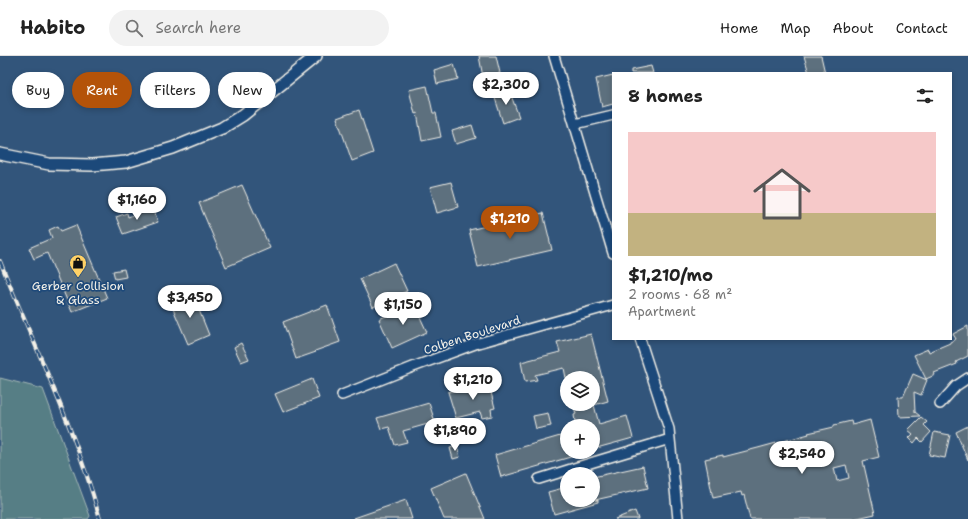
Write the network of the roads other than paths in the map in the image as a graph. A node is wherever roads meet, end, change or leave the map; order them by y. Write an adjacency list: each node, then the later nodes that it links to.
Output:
1 (316, 56): 5 (street)
2 (554, 56): 4 (street)
3 (612, 115): 4 (street)
4 (575, 124): 6 (street)
5 (0, 154)
6 (612, 250)
7 (612, 305): 10 (street, Colben Boulevard)
8 (640, 340): 12 (street)
9 (968, 378): 11 (street)
10 (342, 395)
11 (940, 404)
12 (670, 439): 13 (street); 14 (street)
13 (539, 479)
14 (678, 519)

